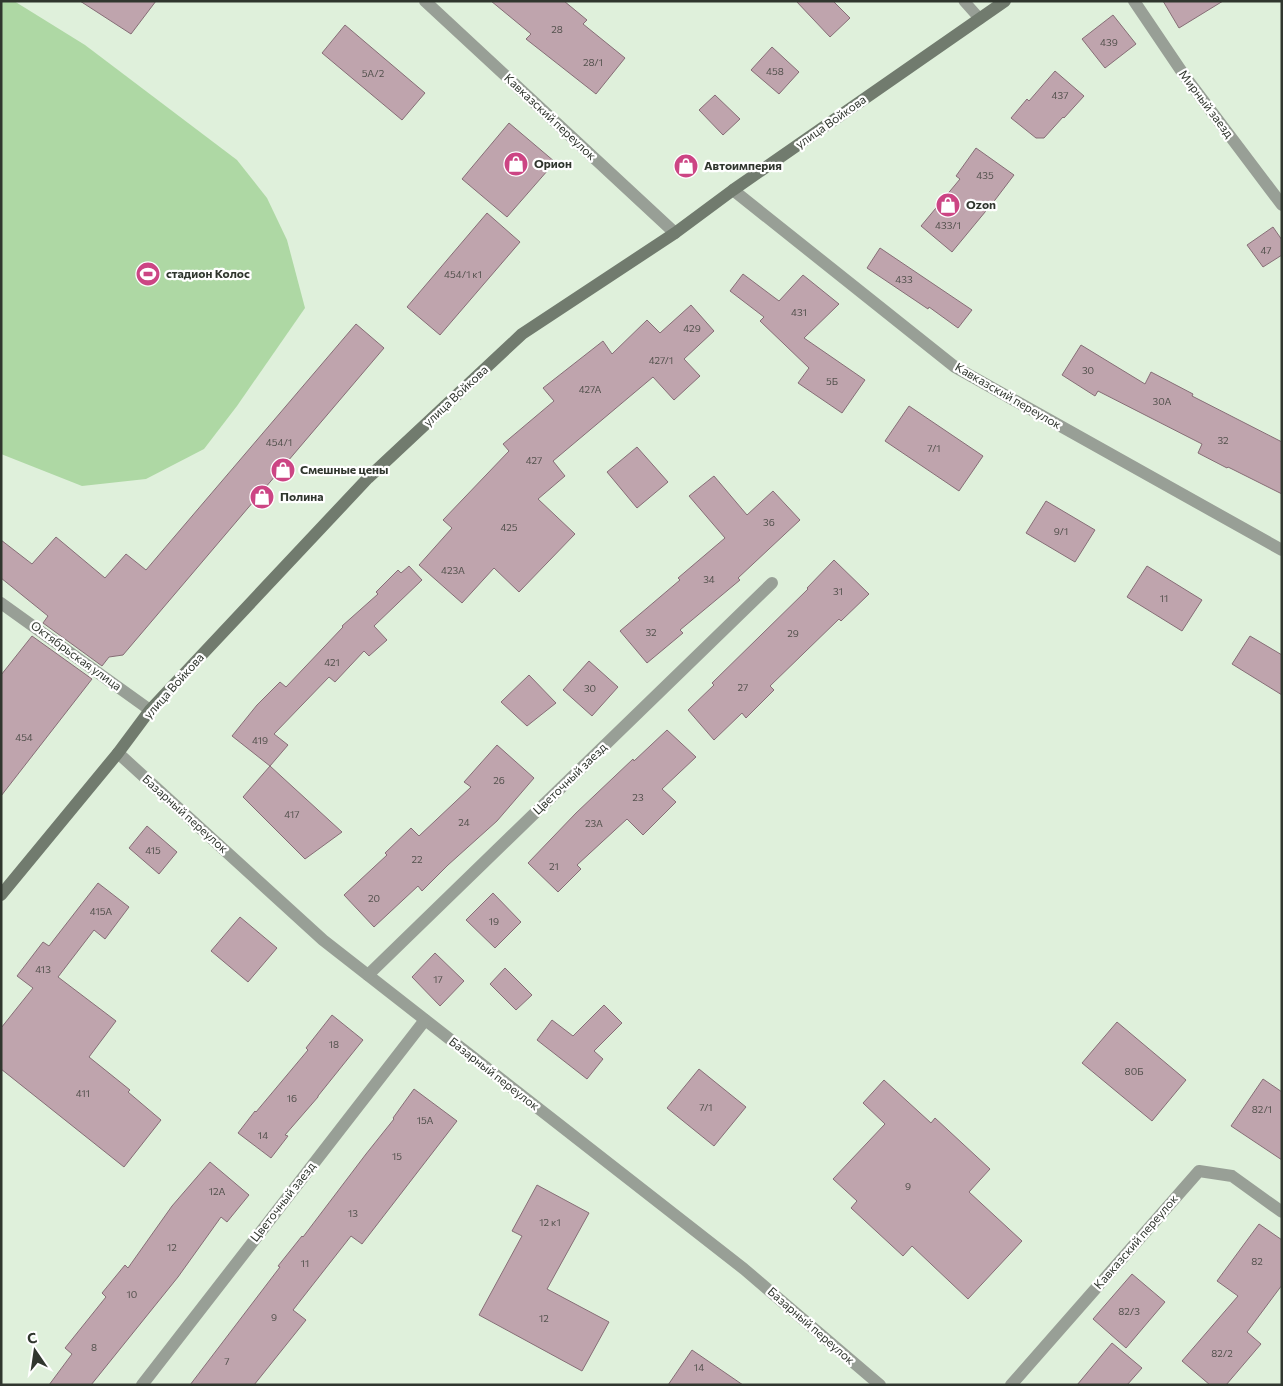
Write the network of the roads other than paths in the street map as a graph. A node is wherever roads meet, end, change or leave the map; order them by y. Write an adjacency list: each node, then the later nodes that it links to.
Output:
1 (425, 1): 8 (street, Кавказский переулок)
2 (964, 1): 5 (lane)
3 (1005, 1): 5 (street, улица Войкова)
4 (1134, 1): 7 (street, Мирный заезд)
5 (980, 19): 6 (street, улица Войкова)
6 (733, 190): 8 (street, улица Войкова); 9 (street, Кавказский переулок)
7 (1282, 205)
8 (675, 233): 12 (street, улица Войкова)
9 (1282, 550)
10 (772, 583): 15 (street, Цветочный заезд)
11 (1, 602): 12 (street, Октябрьская улица)
12 (150, 710): 13 (street, улица Войкова)
13 (118, 753): 14 (street, улица Войкова); 15 (street, Базарный переулок)
14 (1, 895)
15 (368, 975): 16 (street, Базарный переулок)
16 (425, 1020): 18 (street, Цветочный заезд); 19 (street, Базарный переулок)
17 (1282, 1212): 20 (street, Кавказский переулок)
18 (142, 1385)
19 (880, 1385)
20 (1010, 1385)

